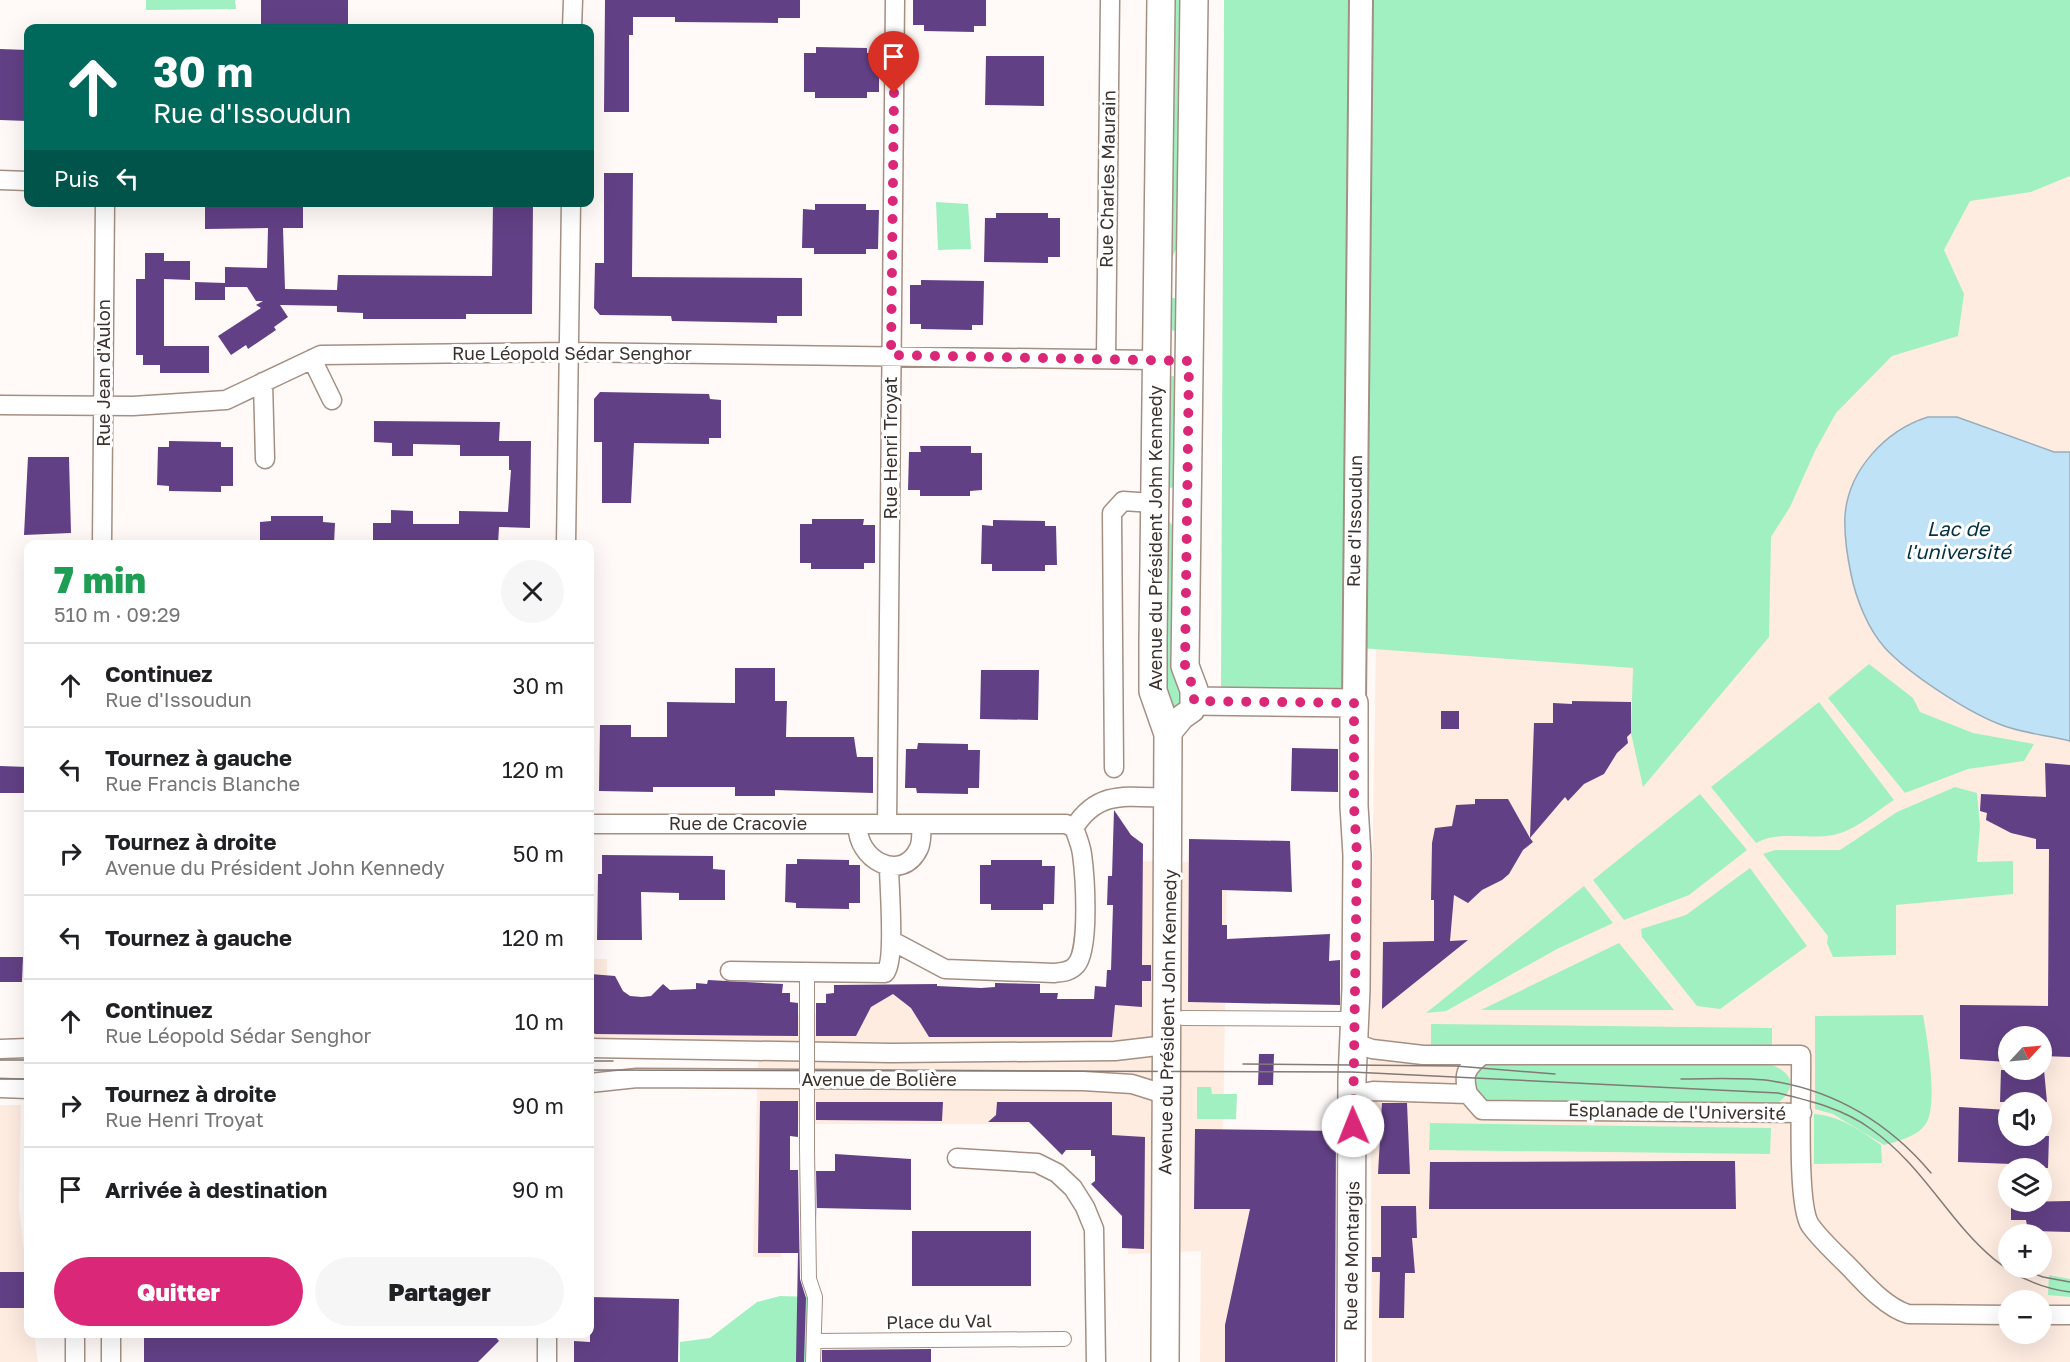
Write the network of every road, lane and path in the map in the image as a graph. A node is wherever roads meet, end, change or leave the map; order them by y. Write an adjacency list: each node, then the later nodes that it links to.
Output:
1 (573, 0): 7 (street)
2 (895, 0): 13 (street, Rue Henri Troyat)
3 (1110, 0): 15 (street, Rue Charles Maurain)
4 (1161, 0): 16 (main road, Avenue du Président John Kennedy)
5 (1194, 0): 17 (main road, Avenue du Président John Kennedy)
6 (1361, 0): 28 (street, Rue d'Issoudun)
7 (572, 24)
8 (0, 180): 9 (street)
9 (24, 181)
10 (105, 207): 21 (street, Rue Jean d'Aulon)
11 (571, 207): 12 (street)
12 (568, 352): 13 (street, Rue Léopold Sédar Senghor); 14 (street, Rue Léopold Sédar Senghor); 26 (street)
13 (891, 355): 15 (street, Rue Léopold Sédar Senghor); 34 (street, Rue Henri Troyat)
14 (312, 359): 18 (street, Rue Léopold Sédar Senghor); 19 (street)
15 (1106, 359): 16 (street, Rue Léopold Sédar Senghor)
16 (1155, 360): 17 (main road); 23 (main road, Avenue du Président John Kennedy)
17 (1189, 361): 24 (main road, Avenue du Président John Kennedy)
18 (263, 382): 21 (street, Rue Léopold Sédar Senghor); 22 (street)
19 (332, 400)
20 (0, 405): 21 (street, Rue Léopold Sédar Senghor)
21 (103, 406): 25 (street, Rue Jean d'Aulon)
22 (265, 459)
23 (1153, 503): 24 (main road); 29 (main road, Avenue du Président John Kennedy); 30 (street)
24 (1188, 504): 27 (main road, Avenue du Président John Kennedy)
25 (102, 540)
26 (566, 540)
27 (1194, 701): 28 (main road); 29 (main road)
28 (1354, 703): 42 (main road, Rue d'Issoudun)
29 (1168, 734): 31 (main road, Avenue du Président John Kennedy)
30 (1114, 768)
31 (1169, 798): 36 (street); 43 (main road, Avenue du Président John Kennedy)
32 (594, 824): 33 (street, Rue de Cracovie)
33 (858, 824): 34 (street, Rue de Cracovie); 37 (street)
34 (887, 824): 35 (street, Rue de Cracovie)
35 (922, 824): 36 (street, Rue de Cracovie); 37 (street)
36 (1074, 828): 38 (street)
37 (889, 866): 38 (street)
38 (891, 943): 40 (street)
39 (730, 971): 40 (street)
40 (807, 972): 63 (street, bridge)
41 (1183, 1018): 42 (street)
42 (1348, 1030): 47 (street, Esplanade de l'Université); 53 (main road, Rue de Montargis)
43 (1166, 1045): 45 (street, Avenue de Bolière); 52 (main road, Avenue du Président John Kennedy)
44 (24, 1048): 46 (street)
45 (594, 1048)
46 (0, 1049)
47 (1481, 1056): 51 (street); 54 (street, Esplanade de l'Université)
48 (594, 1083): 52 (street, Avenue de Bolière)
49 (0, 1088): 50 (street)
50 (24, 1089)
51 (1468, 1094): 53 (street); 54 (street, Esplanade de l'Université)
52 (1167, 1095): 69 (main road, Avenue du Président John Kennedy)
53 (1352, 1095): 70 (main road, Rue de Montargis)
54 (1802, 1113): 56 (street)
55 (957, 1158): 68 (street)
56 (1998, 1315)
57 (2052, 1315): 58 (street)
58 (2070, 1315)
59 (75, 1338): 64 (street)
60 (111, 1338): 65 (street)
61 (547, 1338): 66 (street)
62 (1064, 1338): 63 (street, Place du Val)
63 (814, 1341): 67 (street)
64 (75, 1362)
65 (111, 1362)
66 (547, 1362)
67 (813, 1362)
68 (1096, 1362)
69 (1165, 1362)
70 (1351, 1362)

